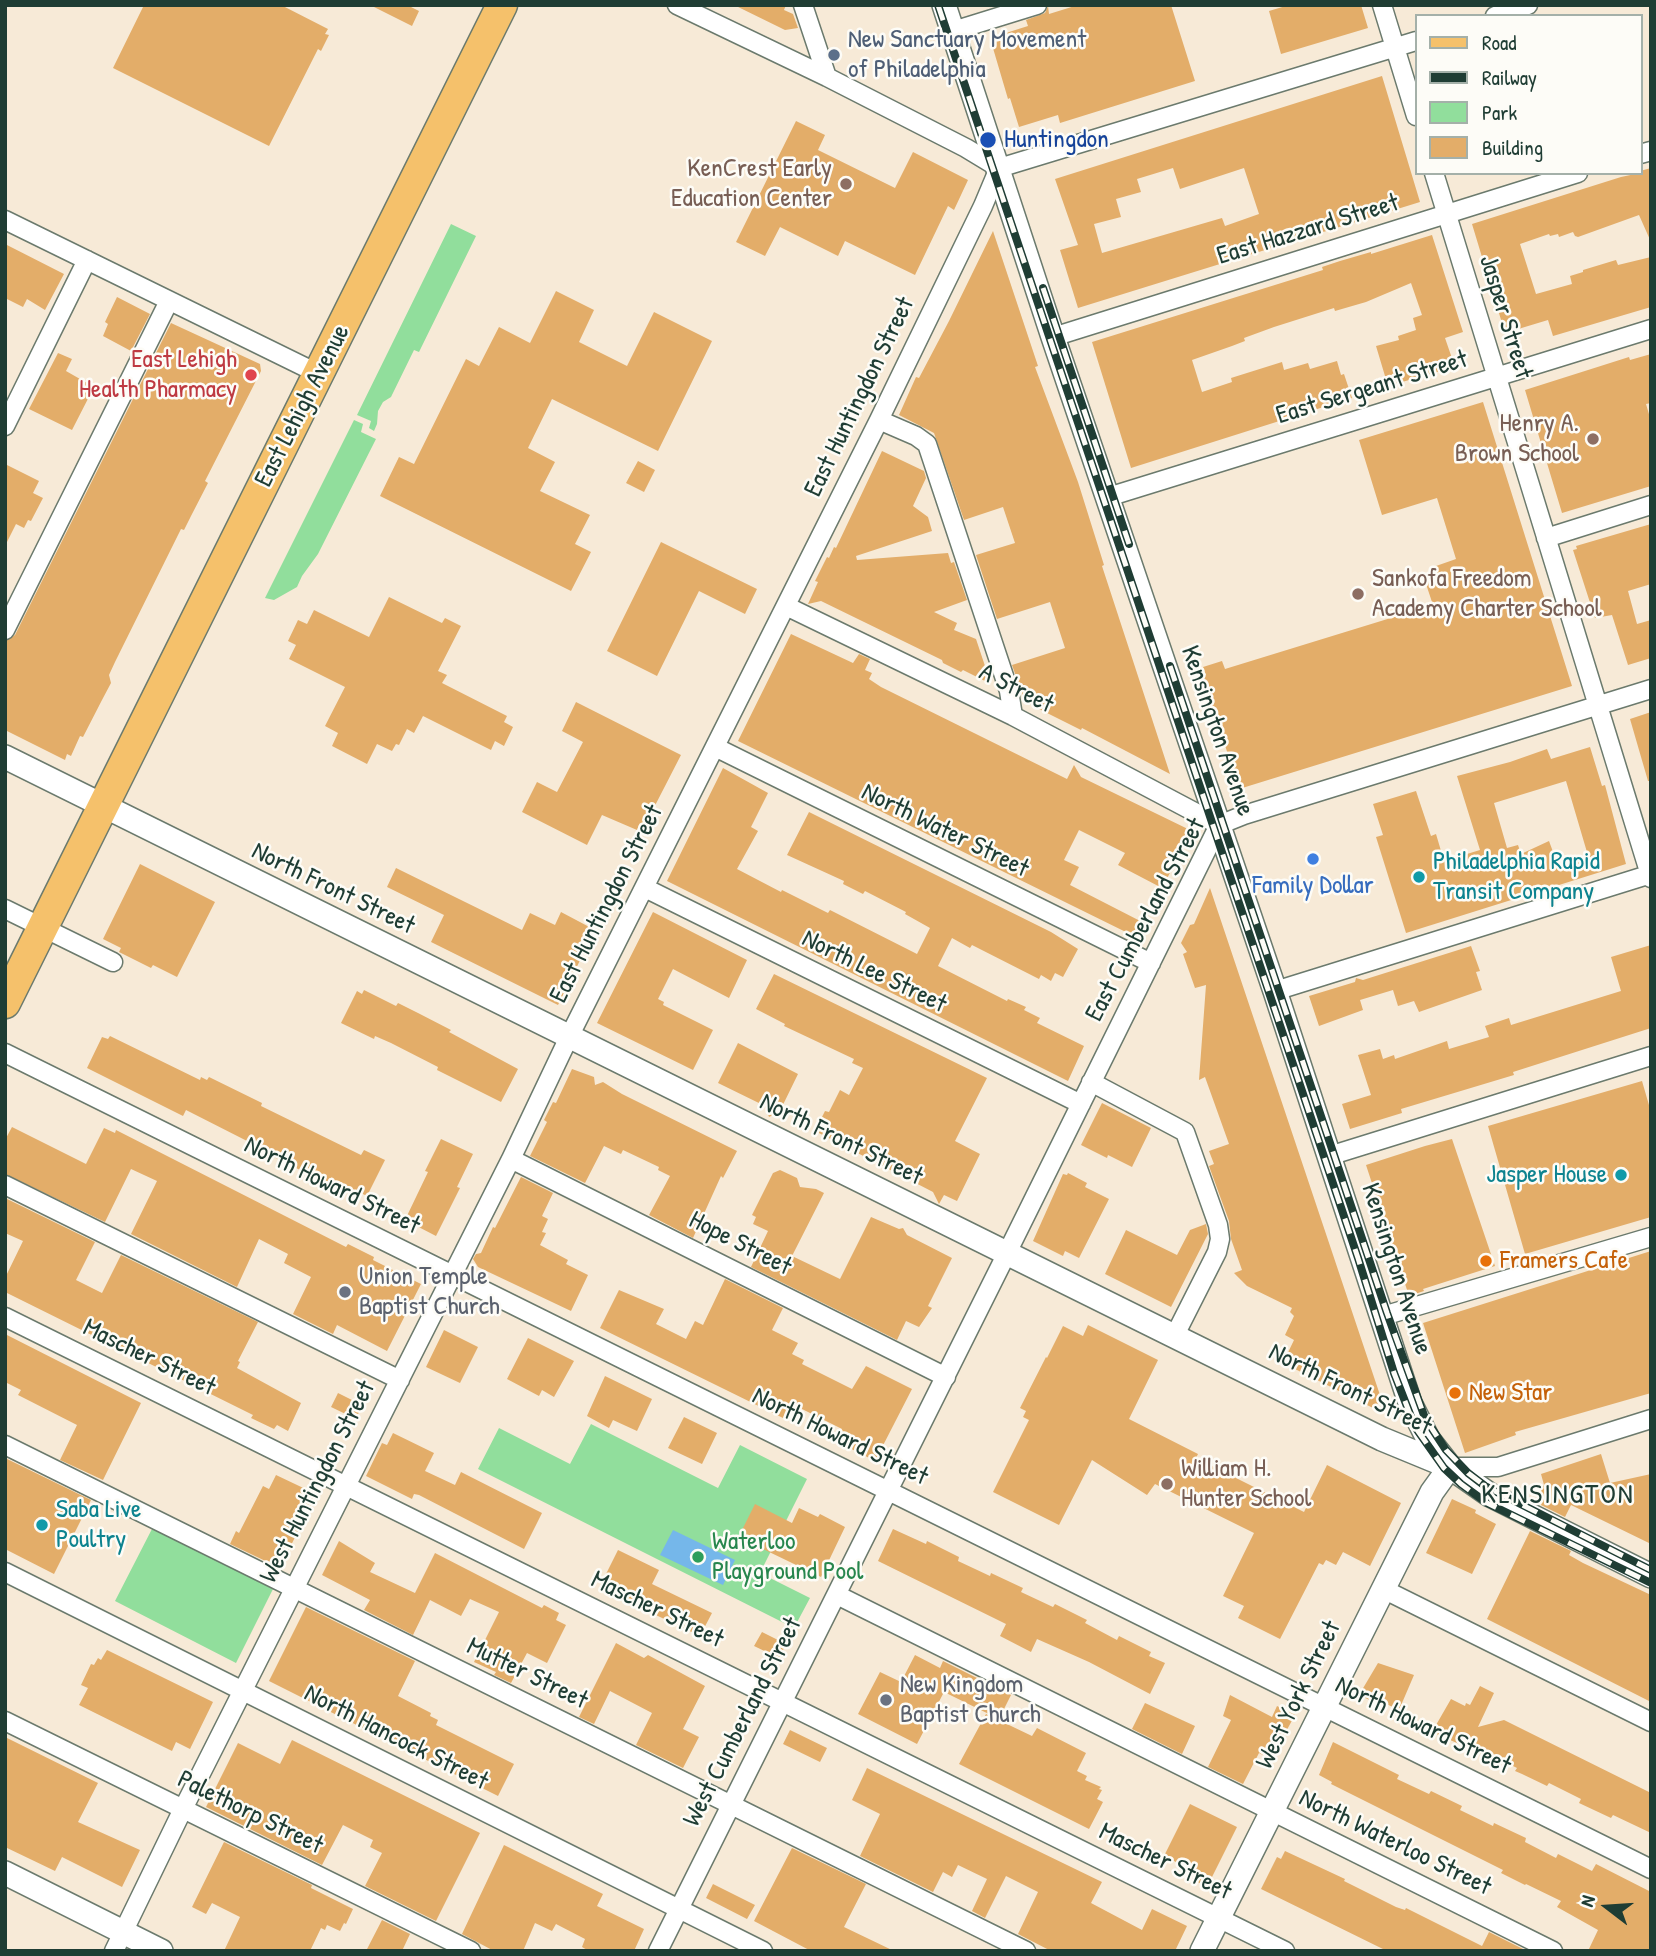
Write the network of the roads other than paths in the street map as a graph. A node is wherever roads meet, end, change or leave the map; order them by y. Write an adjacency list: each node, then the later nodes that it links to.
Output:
1 (502, 5): 23 (main road, East Lehigh Avenue)
2 (677, 5): 12 (street)
3 (803, 5): 12 (street)
4 (944, 5): 9 (street, Kensington Avenue)
5 (1037, 5): 9 (street)
6 (1382, 5): 11 (street)
7 (1528, 5): 8 (street)
8 (1501, 14)
9 (953, 31): 14 (street, Kensington Avenue)
10 (1414, 42): 11 (street)
11 (1395, 47): 13 (street); 14 (street)
12 (827, 77): 14 (street)
13 (1414, 109)
14 (999, 168): 22 (street, Kensington Avenue); 25 (street, East Huntingdon Street)
15 (1435, 175): 17 (street, Jasper Street)
16 (1572, 175): 17 (street, East Hazzard Street)
17 (1446, 214): 22 (street, East Hazzard Street); 24 (street, Jasper Street)
18 (5, 220): 19 (street)
19 (87, 260): 20 (street); 26 (street)
20 (169, 301): 23 (street); 31 (street)
21 (1651, 329): 24 (street, East Sergeant Street)
22 (1053, 337): 27 (street, Kensington Avenue)
23 (319, 374): 37 (main road, East Lehigh Avenue)
24 (1496, 377): 27 (street, East Sergeant Street); 29 (street, Jasper Street)
25 (879, 420): 30 (street, East Huntingdon Street); 34 (street)
26 (5, 426)
27 (1108, 497): 38 (street, Kensington Avenue)
28 (1651, 505): 29 (street)
29 (1546, 538): 33 (street, Jasper Street)
30 (786, 606): 34 (street, A Street); 35 (street, East Huntingdon Street)
31 (5, 630)
32 (1651, 689): 33 (street, East Cumberland Street)
33 (1598, 706): 38 (street, East Cumberland Street); 39 (street, Jasper Street)
34 (1013, 716): 38 (street, A Street)
35 (715, 747): 40 (street, East Huntingdon Street); 44 (street, North Water Street)
36 (5, 757): 37 (street, North Front Street)
37 (103, 806): 42 (main road, East Lehigh Avenue); 47 (street, North Front Street)
38 (1219, 825): 44 (street, East Cumberland Street); 45 (street, Kensington Avenue)
39 (1650, 875): 45 (street)
40 (645, 888): 47 (street, East Huntingdon Street); 51 (street, North Lee Street)
41 (5, 909): 42 (street)
42 (42, 927): 43 (street); 46 (main road, East Lehigh Avenue)
43 (113, 962)
44 (1151, 962): 50 (street, East Cumberland Street)
45 (1275, 991): 52 (street, Kensington Avenue)
46 (5, 1003)
47 (569, 1037): 53 (street, West Huntingdon Street); 56 (street, North Front Street)
48 (5, 1054): 57 (street, North Howard Street)
49 (1651, 1056): 52 (street)
50 (1091, 1082): 51 (street, East Cumberland Street); 60 (street)
51 (1081, 1104): 56 (street, East Cumberland Street)
52 (1329, 1156): 58 (street, Kensington Avenue)
53 (511, 1159): 57 (street, West Huntingdon Street); 61 (street, Hope Street)
54 (5, 1185): 62 (street)
55 (1651, 1237): 58 (street)
56 (1007, 1254): 60 (street, North Front Street); 61 (street, West Cumberland Street)
57 (452, 1275): 62 (street, West Huntingdon Street); 67 (street, North Howard Street)
58 (1382, 1316): 65 (street, Kensington Avenue)
59 (5, 1317): 66 (street, Mascher Street)
60 (1174, 1335): 65 (street, North Front Street)
61 (946, 1377): 67 (street, West Cumberland Street)
62 (400, 1380): 66 (street, West Huntingdon Street)
63 (1651, 1419): 65 (street)
64 (5, 1445): 70 (street, Mutter Street)
65 (1450, 1468): 69 (street, North Front Street); 71 (street, West York Street)
66 (346, 1485): 70 (street, West Huntingdon Street); 74 (street, Mascher Street)
67 (888, 1491): 72 (street, West Cumberland Street); 75 (street, North Howard Street)
68 (5, 1572): 73 (street, North Hancock Street)
69 (1651, 1576)
70 (293, 1588): 73 (street, West Huntingdon Street); 78 (street, Mutter Street)
71 (1383, 1589): 75 (street, West York Street); 77 (street)
72 (836, 1595): 74 (street, West Cumberland Street); 80 (street, North Waterloo Street)
73 (243, 1690): 79 (street, West Huntingdon Street); 83 (street, North Hancock Street)
74 (783, 1701): 78 (street, West Cumberland Street); 84 (street, Mascher Street)
75 (1324, 1706): 80 (street, West York Street); 81 (street, North Howard Street)
76 (5, 1721): 79 (street, Palethorp Street)
77 (1651, 1722)
78 (730, 1804): 83 (street, West Cumberland Street); 90 (street, Mutter Street)
79 (183, 1809): 85 (street, West Huntingdon Street); 87 (street, Palethorp Street)
80 (1273, 1812): 84 (street, West York Street); 93 (street, North Waterloo Street)
81 (1651, 1869)
82 (5, 1873): 85 (street)
83 (679, 1909): 88 (street, West Cumberland Street); 89 (street, North Hancock Street)
84 (1218, 1918): 91 (street, West York Street); 92 (street, Mascher Street)
85 (119, 1942): 86 (street)
86 (161, 1951)
87 (471, 1951)
88 (658, 1951)
89 (763, 1951)
90 (1026, 1951)
91 (1202, 1951)
92 (1284, 1951)
93 (1553, 1951)

